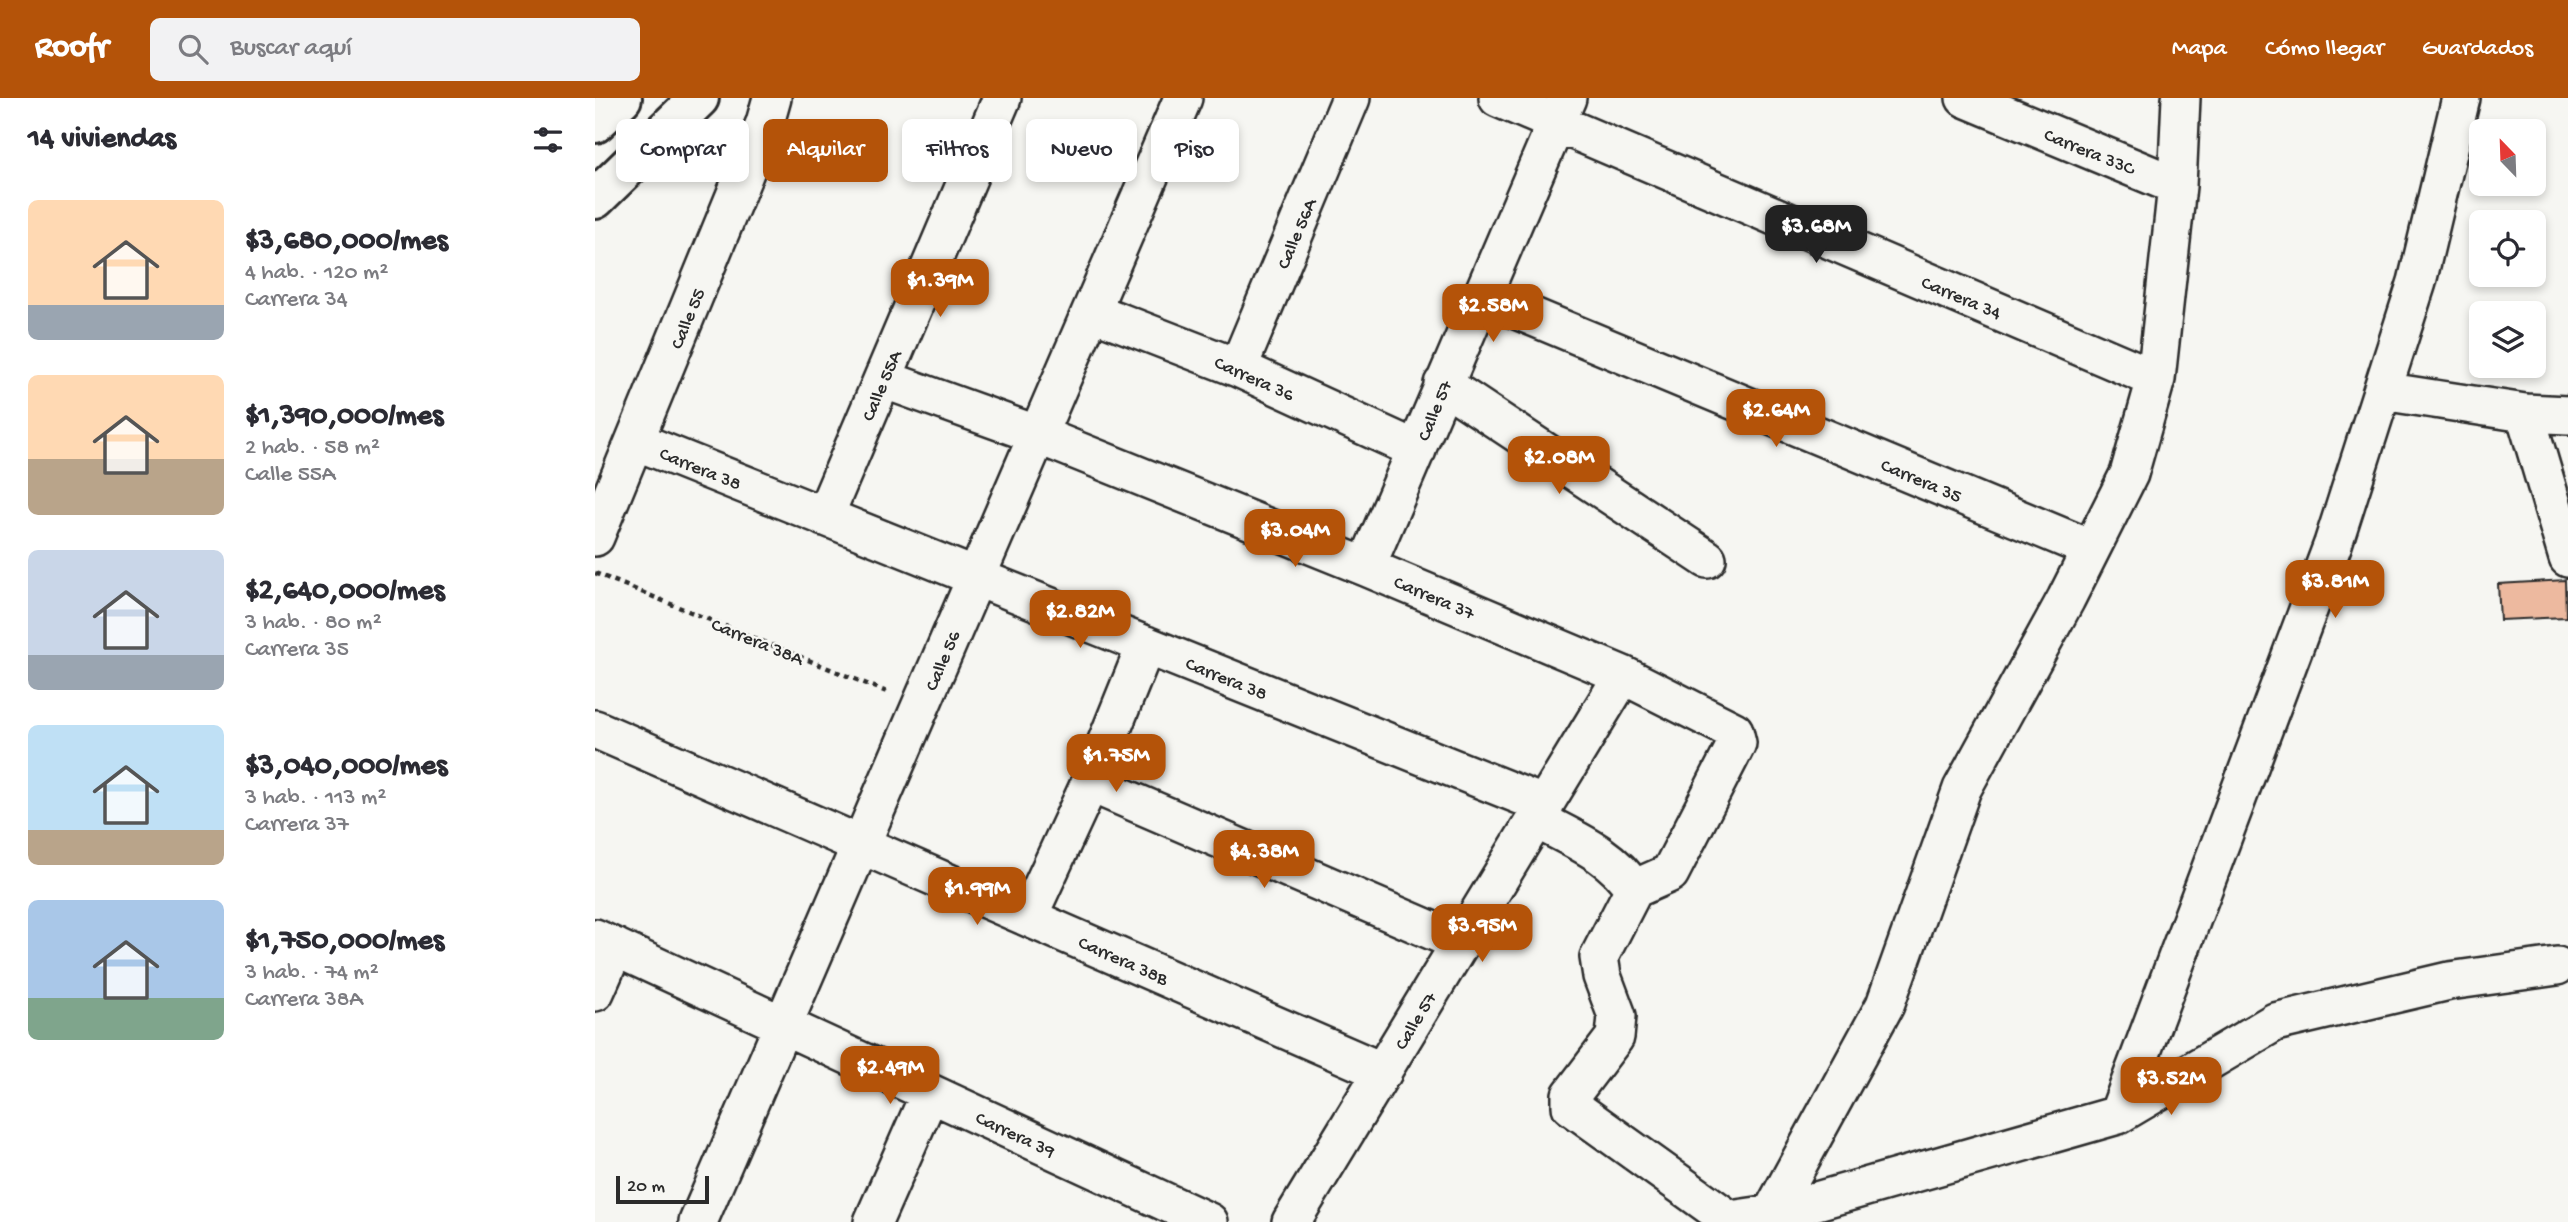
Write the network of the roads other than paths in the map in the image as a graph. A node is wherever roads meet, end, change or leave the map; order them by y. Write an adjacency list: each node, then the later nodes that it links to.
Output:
1 (622, 98): 12 (main road)
2 (699, 98): 14 (main road)
3 (772, 98): 25 (street, Calle 55)
4 (1002, 98): 18 (street, Calle 55A)
5 (1183, 98): 16 (street, Calle 56)
6 (1351, 98): 17 (street, Calle 56A)
7 (1498, 98): 11 (street, Carrera 34)
8 (1965, 98): 13 (street, Carrera 33C)
9 (2181, 98): 13 (street)
10 (2461, 98): 21 (street)
11 (1562, 111): 15 (street, Calle 57); 19 (street, Carrera 34)
12 (595, 123)
13 (2177, 186): 19 (street)
14 (595, 199)
15 (1483, 296): 20 (street, Calle 57); 29 (street, Carrera 35)
16 (1091, 311): 17 (street, Carrera 36); 24 (street, Calle 56)
17 (1238, 368): 26 (street, Carrera 36)
18 (883, 379): 24 (street, Carrera 37); 27 (street, Calle 55A)
19 (2156, 379): 29 (street)
20 (1443, 384): 26 (street, Calle 57); 31 (street)
21 (2382, 391): 22 (street); 49 (street)
22 (2525, 413): 23 (street); 30 (street)
23 (2568, 415)
24 (1038, 435): 32 (street, Carrera 37); 33 (street, Calle 56)
25 (636, 441): 27 (street, Carrera 38); 28 (street, Calle 55)
26 (1417, 450): 32 (street, Calle 57)
27 (824, 517): 33 (street, Carrera 38)
28 (595, 537)
29 (2091, 549): 50 (street)
30 (2568, 558)
31 (1707, 559)
32 (1366, 567): 35 (street, Carrera 37)
33 (976, 578): 34 (street, Carrera 38); 39 (street, Calle 56)
34 (1146, 645): 37 (street); 38 (street, Carrera 38)
35 (1623, 675): 38 (street, Calle 57); 40 (street, Carrera 37)
36 (595, 729): 39 (street, Carrera 38B)
37 (1090, 783): 41 (street); 43 (street)
38 (1541, 812): 40 (street, Carrera 38); 43 (street, Calle 57)
39 (862, 845): 41 (street, Carrera 38B); 46 (street, Calle 56)
40 (1634, 889): 50 (street)
41 (1028, 918): 47 (street, Carrera 38B)
42 (605, 942): 45 (street); 46 (street, Carrera 39)
43 (1461, 943): 47 (street, Calle 57)
44 (2557, 967): 49 (street)
45 (595, 992)
46 (784, 1024): 48 (street, Carrera 39); 51 (street, Calle 56)
47 (1383, 1072): 54 (street, Calle 57)
48 (930, 1093): 52 (street); 53 (street, Carrera 39)
49 (2118, 1115): 50 (street)
50 (1771, 1214)
51 (698, 1222)
52 (873, 1222)
53 (1209, 1222)
54 (1291, 1222)

